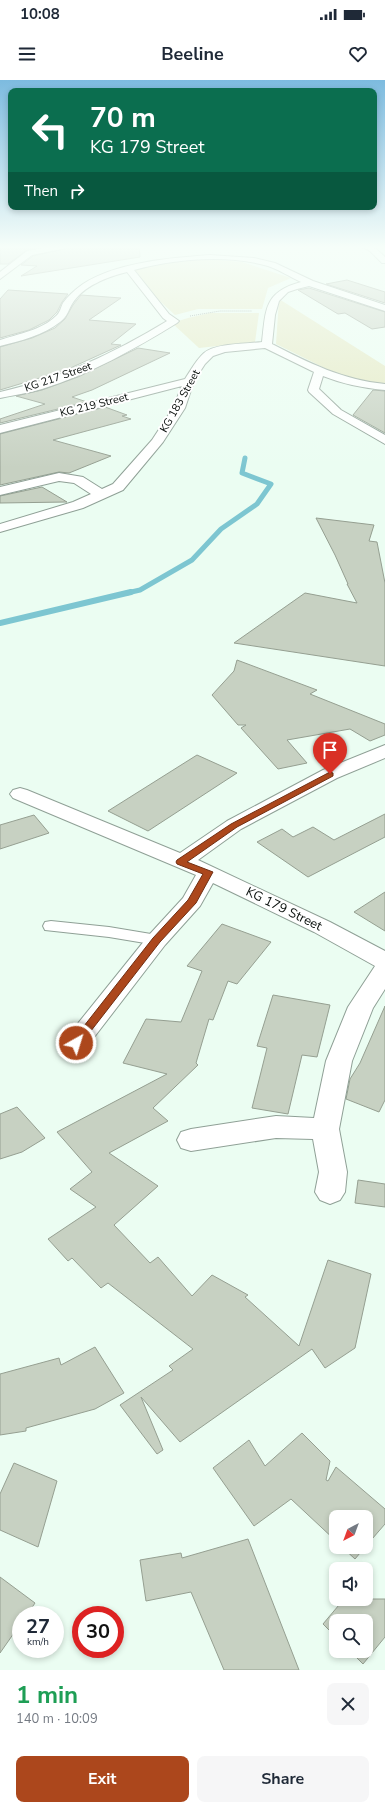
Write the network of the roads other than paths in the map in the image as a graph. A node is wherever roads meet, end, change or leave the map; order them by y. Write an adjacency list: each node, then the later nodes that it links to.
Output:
1 (57, 319): 4 (street)
2 (171, 319): 9 (street, KG 217 Street)
3 (270, 319): 5 (street)
4 (0, 343)
5 (267, 345): 6 (street); 7 (street, KG 183 Street)
6 (319, 372): 8 (street); 11 (street)
7 (189, 381): 10 (street, KG 219 Street); 13 (street, KG 183 Street)
8 (385, 387)
9 (0, 395)
10 (0, 429)
11 (385, 440)
12 (0, 491): 13 (street)
13 (102, 496): 14 (street, KG 183 Street)
14 (0, 528)
15 (385, 751): 17 (street)
16 (20, 794): 17 (street, KG 179 Street)
17 (181, 862): 18 (street, KG 179 Street)
18 (208, 872): 20 (street); 21 (street, KG 179 Street)
19 (51, 926): 20 (lane)
20 (157, 940): 23 (street)
21 (385, 962)
22 (385, 970): 24 (street)
23 (76, 1043)
24 (325, 1129): 25 (street); 26 (street)
25 (191, 1140)
26 (330, 1192)

